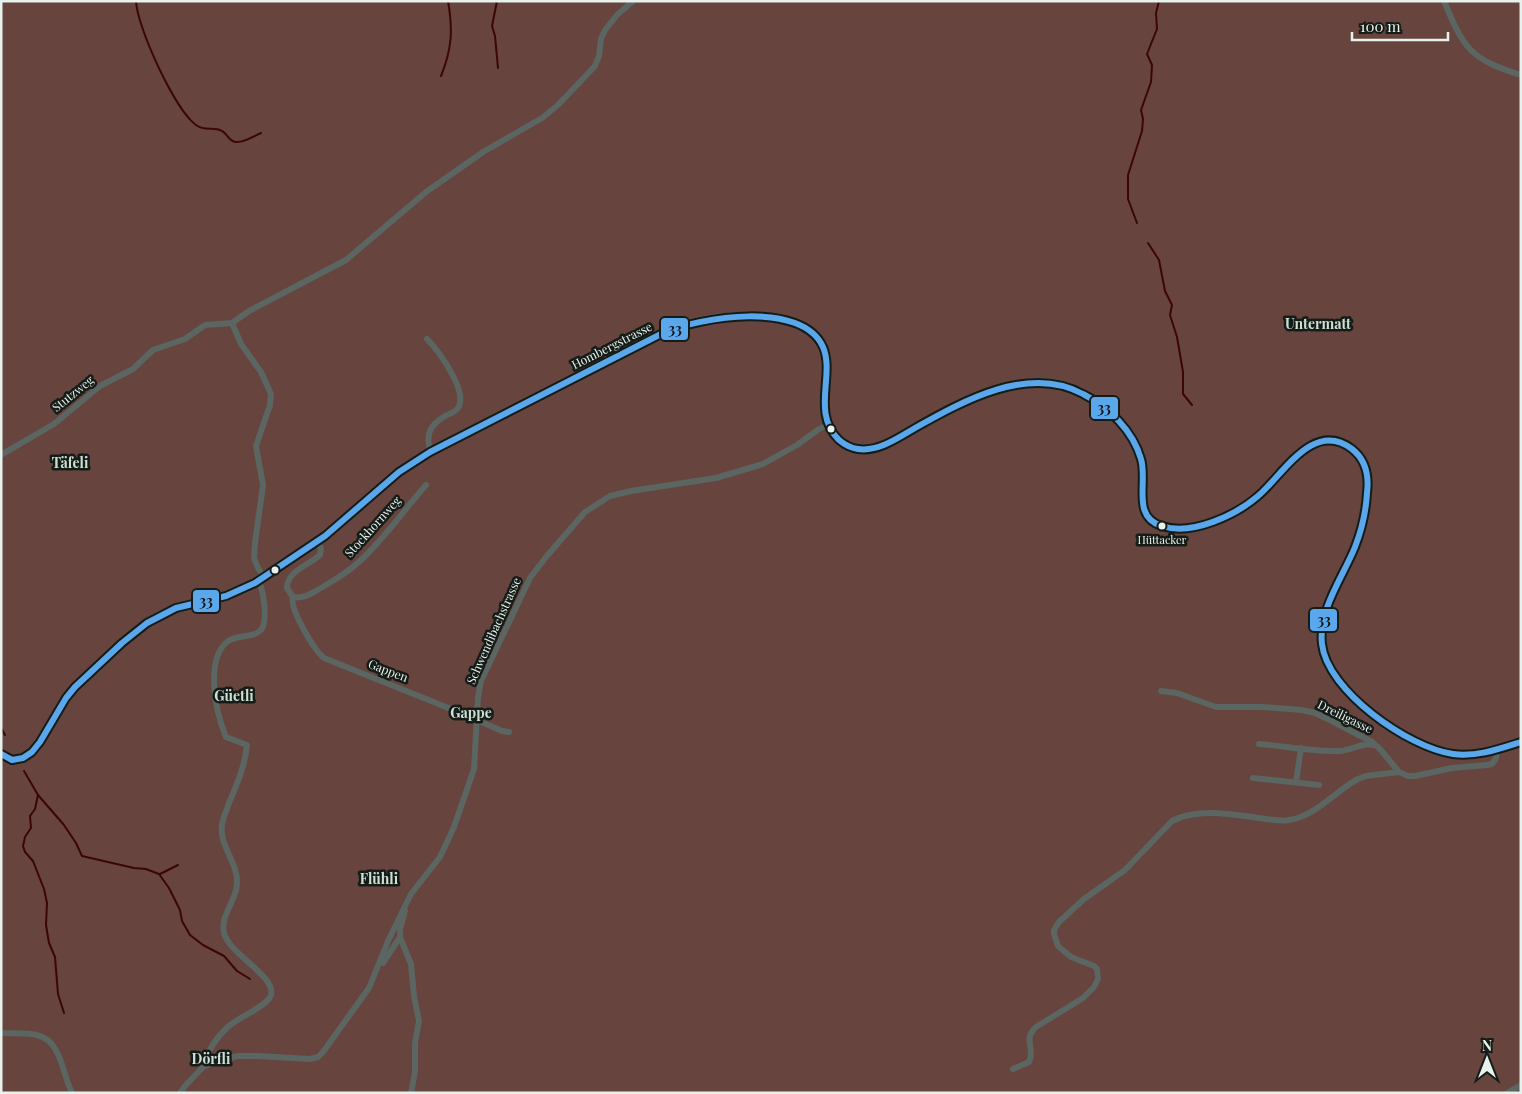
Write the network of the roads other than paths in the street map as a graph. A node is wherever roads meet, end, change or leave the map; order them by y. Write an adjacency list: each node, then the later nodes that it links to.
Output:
1 (633, 1): 4 (street)
2 (1444, 1): 3 (street)
3 (1521, 74)
4 (232, 323): 8 (street, Stutzweg); 11 (street)
5 (427, 339): 7 (street)
6 (829, 425): 7 (street, Hombergstrasse); 14 (street, Schwendibachstrasse); 20 (street)
7 (430, 452): 10 (street, Hombergstrasse)
8 (1, 455)
9 (426, 485): 12 (street, Stockhornweg)
10 (316, 541): 11 (street, Hombergstrasse); 12 (street)
11 (261, 579): 21 (street, Hombergstrasse); 30 (street)
12 (293, 596): 14 (street, Gappen)
13 (1161, 691): 18 (street, Dreiligasse)
14 (476, 720): 15 (street, Gappen); 26 (street, Schwendibachstrasse)
15 (509, 732)
16 (1521, 742): 20 (street)
17 (1259, 744): 19 (street)
18 (1376, 746): 19 (street); 22 (street, Dreiligasse)
19 (1301, 748): 24 (street)
20 (1497, 751): 22 (street)
21 (1, 754)
22 (1399, 772): 31 (street)
23 (1253, 778): 24 (street)
24 (1296, 782): 25 (street)
25 (1319, 785)
26 (407, 900): 27 (street); 28 (street, Schwendibachstrasse)
27 (400, 937): 28 (street); 35 (street)
28 (377, 970): 30 (street, Schwendibachstrasse)
29 (1, 1033): 33 (street)
30 (204, 1067): 34 (street, Schwendibachstrasse)
31 (1013, 1069)
32 (1521, 1085): 36 (street)
33 (72, 1093)
34 (180, 1093)
35 (411, 1093)
36 (1507, 1093)

